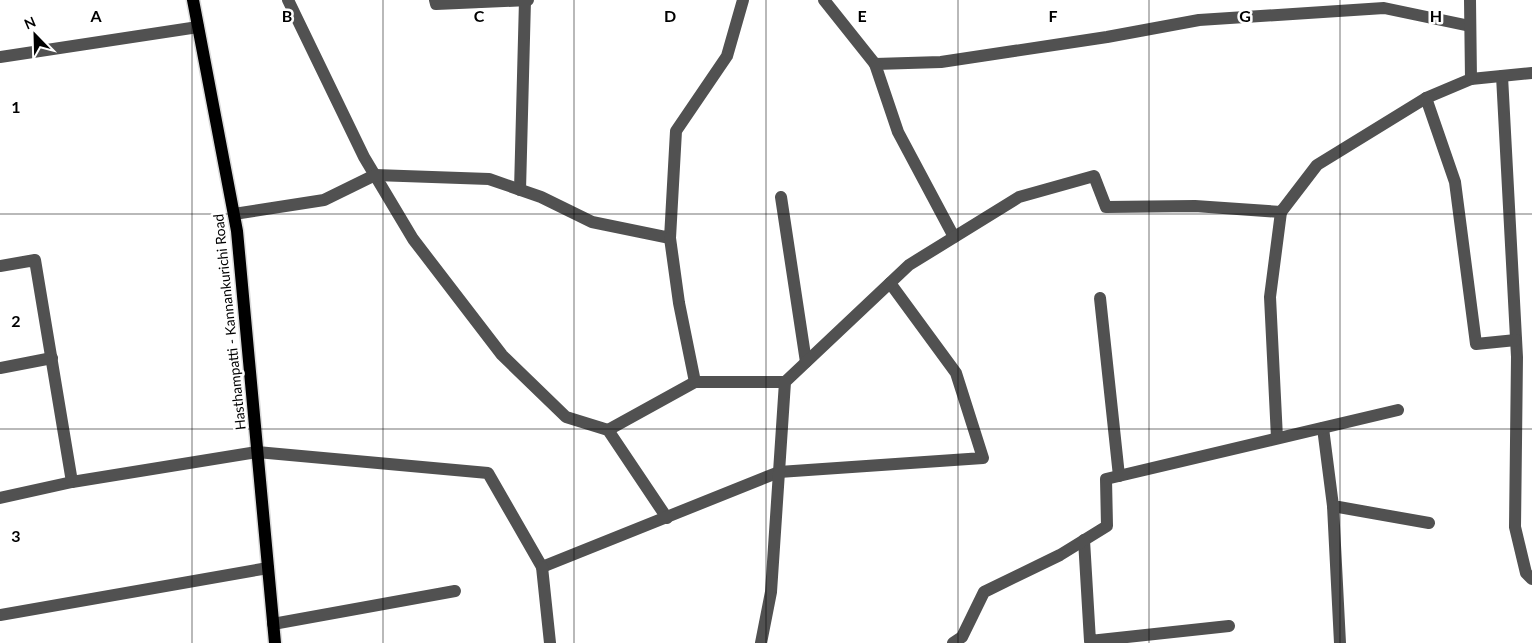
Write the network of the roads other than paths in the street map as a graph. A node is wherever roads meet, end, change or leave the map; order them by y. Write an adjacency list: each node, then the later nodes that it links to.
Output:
1 (193, 0): 9 (main road, Hasthampatti - Kannankurichi Road)
2 (288, 0): 16 (street)
3 (435, 0): 4 (street)
4 (527, 0): 17 (street)
5 (742, 0): 22 (street)
6 (824, 0): 11 (street)
7 (1470, 0): 8 (street)
8 (1470, 26): 11 (street); 14 (street)
9 (198, 27): 10 (street); 20 (main road, Hasthampatti - Kannankurichi Road)
10 (0, 58)
11 (875, 64): 21 (street)
12 (1532, 73): 13 (street)
13 (1502, 76): 14 (street); 26 (street)
14 (1472, 79): 15 (street)
15 (1426, 98): 19 (street); 26 (street)
16 (375, 176): 17 (street); 20 (street); 34 (street)
17 (520, 190): 22 (street)
18 (781, 197): 28 (street)
19 (1281, 212): 21 (street); 35 (street)
20 (234, 214): 36 (main road, Hasthampatti - Kannankurichi Road)
21 (954, 237): 24 (street)
22 (670, 238): 30 (street)
23 (0, 266): 27 (street)
24 (890, 283): 28 (street); 37 (street)
25 (1100, 298): 38 (street)
26 (1516, 340): 47 (street)
27 (52, 358): 29 (street); 39 (street)
28 (806, 362): 31 (street)
29 (0, 368)
30 (695, 382): 31 (street); 34 (street)
31 (786, 382): 37 (street)
32 (1398, 410): 33 (street)
33 (1322, 428): 35 (street); 41 (street)
34 (608, 430): 42 (street)
35 (1277, 438): 38 (street)
36 (257, 452): 39 (street); 45 (street); 46 (main road, Hasthampatti - Kannankurichi Road)
37 (779, 472): 42 (street); 54 (street)
38 (1120, 476): 44 (street)
39 (72, 482): 40 (street)
40 (0, 498)
41 (1333, 506): 43 (street); 56 (street)
42 (667, 518): 45 (street)
43 (1429, 523)
44 (1084, 540): 51 (street); 55 (street)
45 (542, 567): 53 (street)
46 (268, 568): 49 (street); 50 (main road, Hasthampatti - Kannankurichi Road)
47 (1532, 579)
48 (455, 591): 50 (street)
49 (0, 615)
50 (273, 624): 52 (main road, Hasthampatti - Kannankurichi Road)
51 (1229, 626)
52 (275, 643)
53 (550, 643)
54 (761, 643)
55 (953, 643)
56 (1340, 643)

